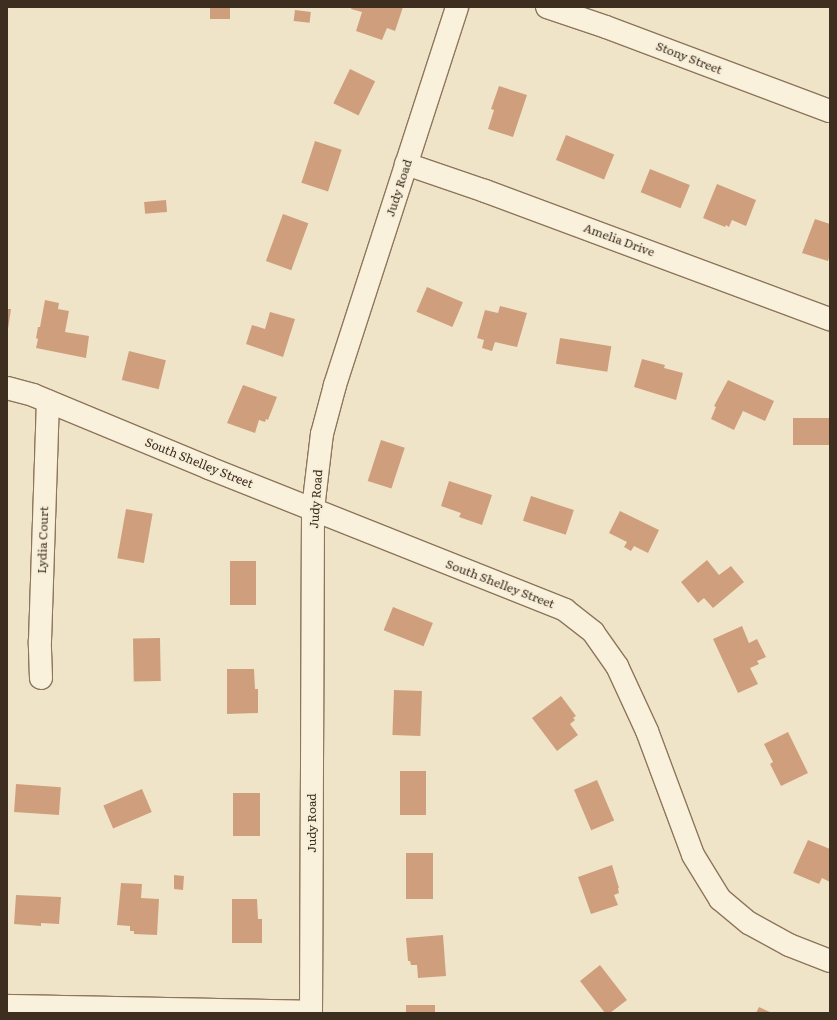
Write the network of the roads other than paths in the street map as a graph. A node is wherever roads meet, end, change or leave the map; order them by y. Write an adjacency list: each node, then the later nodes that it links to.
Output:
1 (457, 7): 4 (street, Judy Road)
2 (547, 7): 3 (street, Stony Street)
3 (830, 111)
4 (406, 164): 5 (street, Amelia Drive); 8 (street, Judy Road)
5 (830, 319)
6 (7, 388): 7 (street, South Shelley Street)
7 (48, 401): 8 (street, South Shelley Street); 9 (street, Lydia Court)
8 (313, 509): 10 (street, South Shelley Street); 12 (street, Judy Road)
9 (41, 678)
10 (830, 961)
11 (7, 1006): 12 (street)
12 (311, 1012)

